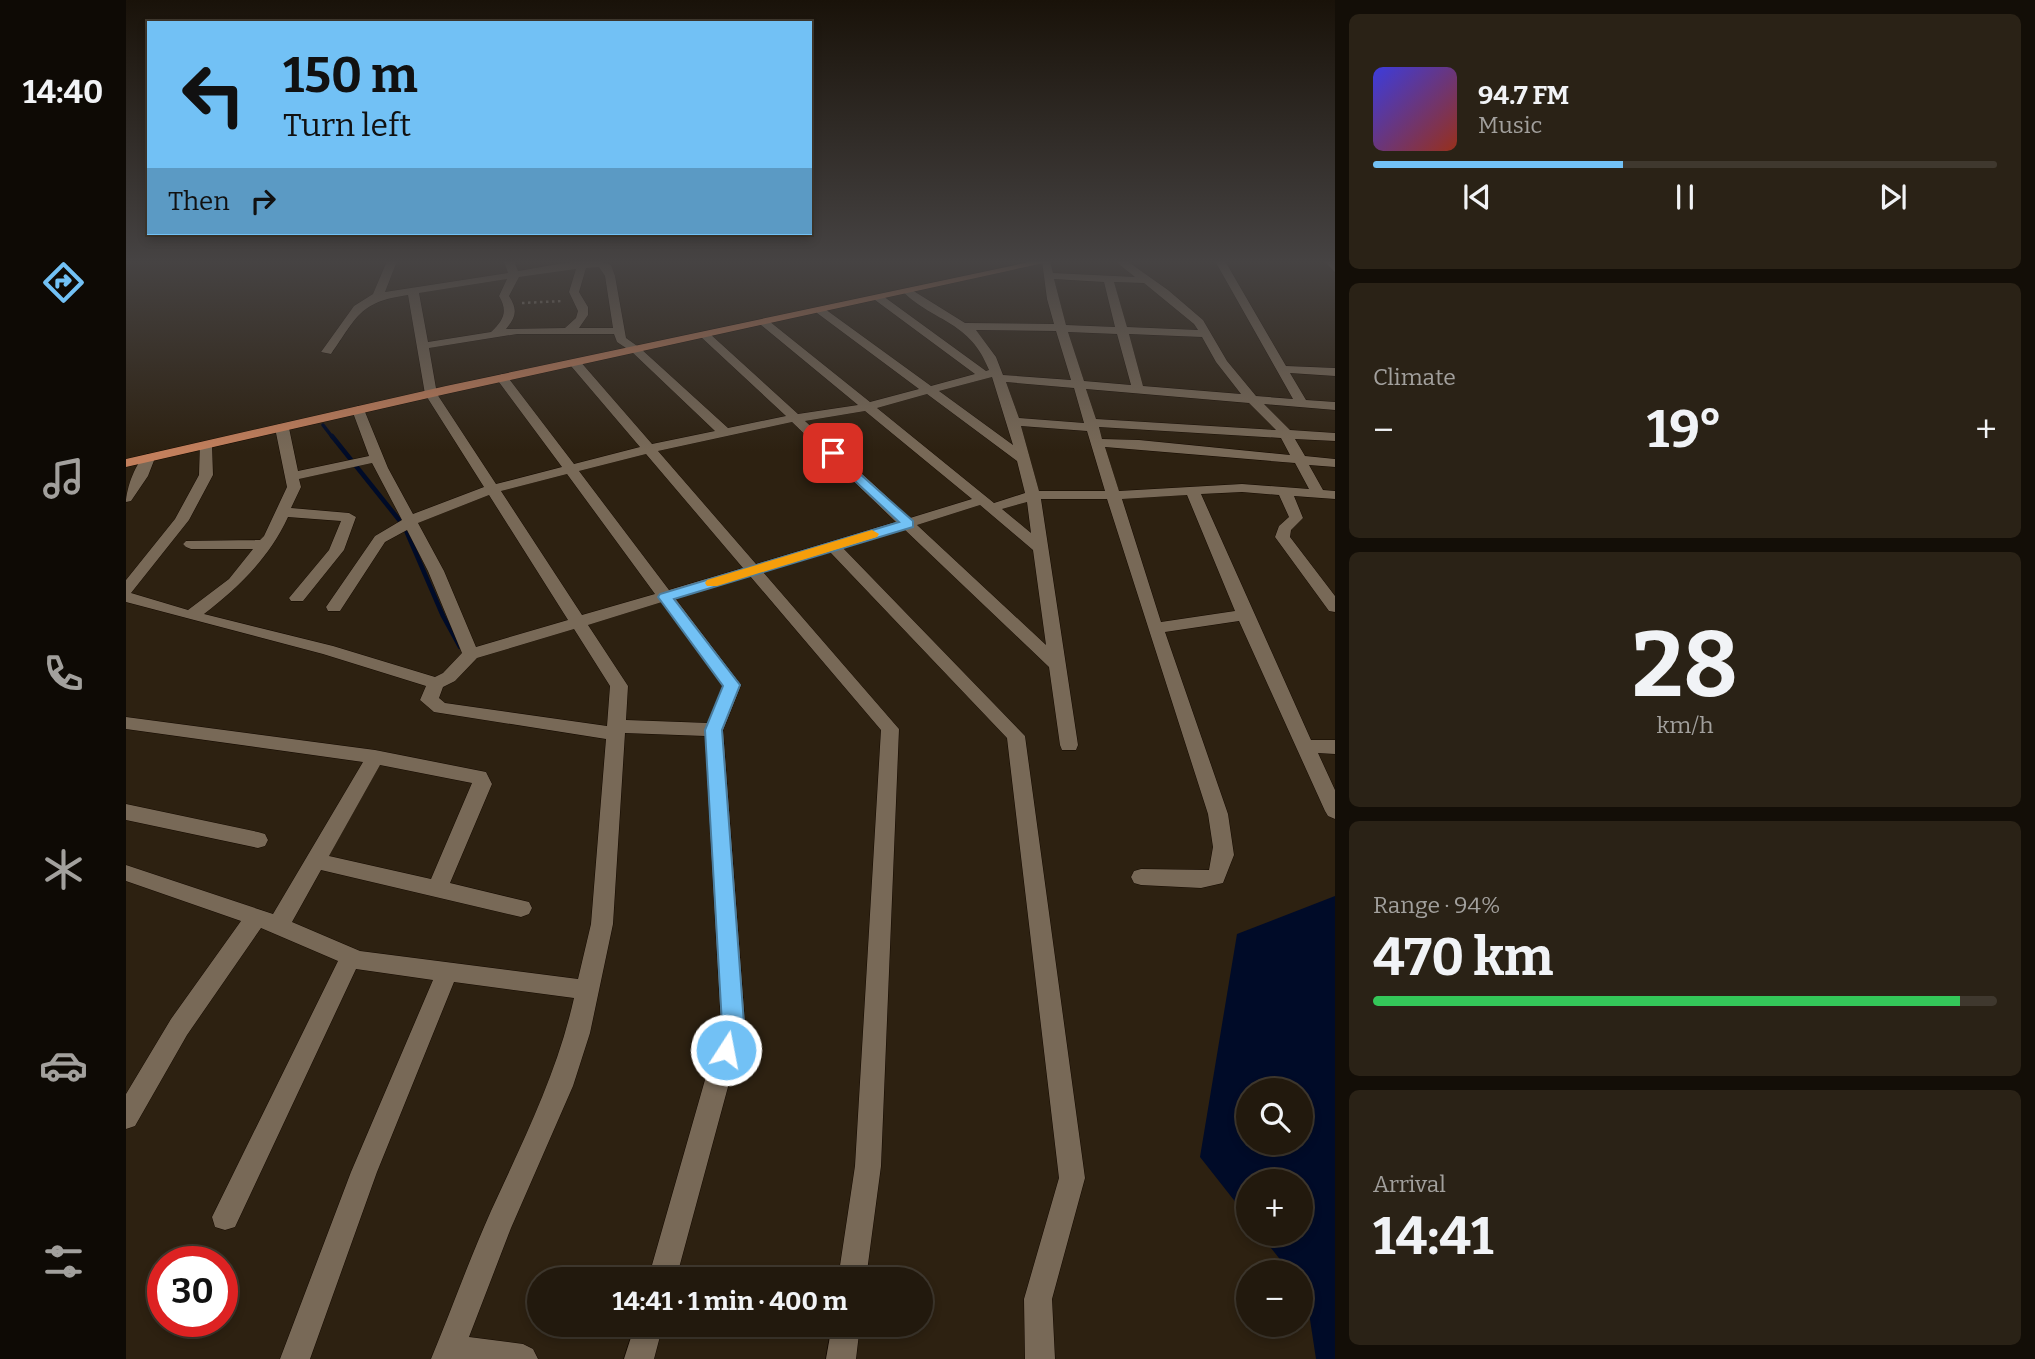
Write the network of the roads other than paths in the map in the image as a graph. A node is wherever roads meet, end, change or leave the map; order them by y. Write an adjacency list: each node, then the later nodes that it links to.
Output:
1 (346, 324): 24 (street)
2 (418, 324): 22 (street)
3 (504, 324): 19 (street)
4 (576, 324): 16 (street)
5 (617, 324): 17 (street)
6 (758, 324): 21 (main road)
7 (767, 324): 36 (street)
8 (839, 324): 32 (street)
9 (918, 324): 28 (street)
10 (1060, 324): 15 (street)
11 (1123, 324): 18 (street)
12 (1200, 324): 20 (street)
13 (1256, 324): 26 (street)
14 (961, 326): 15 (street); 28 (street)
15 (1061, 328): 18 (street); 30 (street)
16 (570, 329): 17 (street); 19 (street)
17 (618, 331): 23 (street)
18 (1125, 332): 20 (street); 31 (street)
19 (495, 334): 22 (street)
20 (1206, 334): 34 (street)
21 (705, 335): 23 (main road); 39 (street)
22 (421, 346): 33 (street)
23 (636, 350): 25 (main road); 43 (street)
24 (327, 352)
25 (575, 363): 29 (main road); 48 (street)
26 (1282, 369): 27 (street); 35 (street)
27 (1335, 372)
28 (993, 376): 30 (street); 32 (street); 40 (street)
29 (502, 378): 33 (main road); 55 (street)
30 (1078, 384): 31 (street); 41 (street)
31 (1138, 389): 34 (street)
32 (928, 390): 36 (street); 50 (street)
33 (431, 394): 38 (main road); 57 (street)
34 (1251, 399): 35 (street); 44 (street)
35 (1302, 404): 37 (street)
36 (867, 406): 39 (street); 65 (street)
37 (1335, 406)
38 (358, 410): 42 (main road); 51 (street)
39 (795, 418): 43 (street); 68 (street)
40 (1013, 422): 41 (street); 50 (street)
41 (1091, 425): 44 (street); 46 (street)
42 (282, 428): 47 (main road); 56 (street)
43 (725, 433): 48 (street)
44 (1286, 434): 45 (street); 52 (street)
45 (1335, 437)
46 (1096, 443): 52 (street); 62 (street)
47 (205, 445): 49 (main road); 75 (street)
48 (650, 450): 55 (street); 74 (street)
49 (148, 458): 53 (main road); 64 (street)
50 (1022, 458): 61 (street)
51 (370, 459): 56 (street); 67 (street)
52 (1299, 460): 54 (street); 60 (street)
53 (126, 463)
54 (1335, 463)
55 (570, 470): 57 (street); 77 (street)
56 (292, 476): 66 (street)
57 (493, 489): 67 (street); 83 (street)
58 (1192, 490): 59 (street); 62 (street); 81 (street)
59 (1284, 492): 60 (street); 80 (street)
60 (1318, 493): 63 (street)
61 (1033, 495): 62 (street); 65 (street); 73 (street)
62 (1112, 495): 84 (street)
63 (1335, 495)
64 (126, 498)
65 (987, 504): 68 (street); 73 (street)
66 (283, 512): 69 (street); 71 (street)
67 (410, 520): 69 (street); 85 (street)
68 (909, 524): 72 (street); 86 (street)
69 (361, 538): 78 (street); 79 (street)
70 (191, 544): 71 (street)
71 (265, 545): 82 (street)
72 (833, 546): 74 (street); 119 (street)
73 (1041, 549): 86 (street)
74 (755, 570): 77 (street); 111 (street)
75 (126, 590)
76 (126, 597): 82 (street)
77 (665, 597): 83 (street); 90 (street)
78 (297, 598)
79 (334, 607)
80 (1335, 607)
81 (1245, 615): 84 (street); 92 (street)
82 (191, 616): 87 (street)
83 (579, 623): 85 (street); 89 (street)
84 (1155, 628): 100 (street)
85 (471, 654): 87 (street)
86 (1058, 666): 91 (street)
87 (436, 683): 89 (street)
88 (126, 723): 94 (street)
89 (616, 730): 90 (street); 107 (street)
90 (714, 730): 110 (street)
91 (1069, 746)
92 (1305, 746): 93 (street); 95 (street)
93 (1335, 747)
94 (375, 757): 98 (street); 101 (street)
95 (1335, 811)
96 (126, 812): 97 (street)
97 (258, 839)
98 (315, 861): 101 (street); 104 (street)
99 (126, 873): 103 (street)
100 (1141, 877)
101 (437, 889): 102 (street)
102 (520, 908)
103 (256, 917): 104 (street); 108 (street)
104 (278, 926): 105 (street)
105 (351, 957): 106 (street); 109 (street)
106 (447, 973): 107 (street); 115 (street)
107 (587, 990): 114 (street)
108 (126, 1117)
109 (225, 1217)
110 (665, 1267)
111 (854, 1267)
112 (645, 1337): 117 (street)
113 (844, 1337): 118 (street)
114 (448, 1354): 116 (street)
115 (295, 1359)
116 (523, 1359)
117 (639, 1359)
118 (841, 1359)
119 (1040, 1359)

